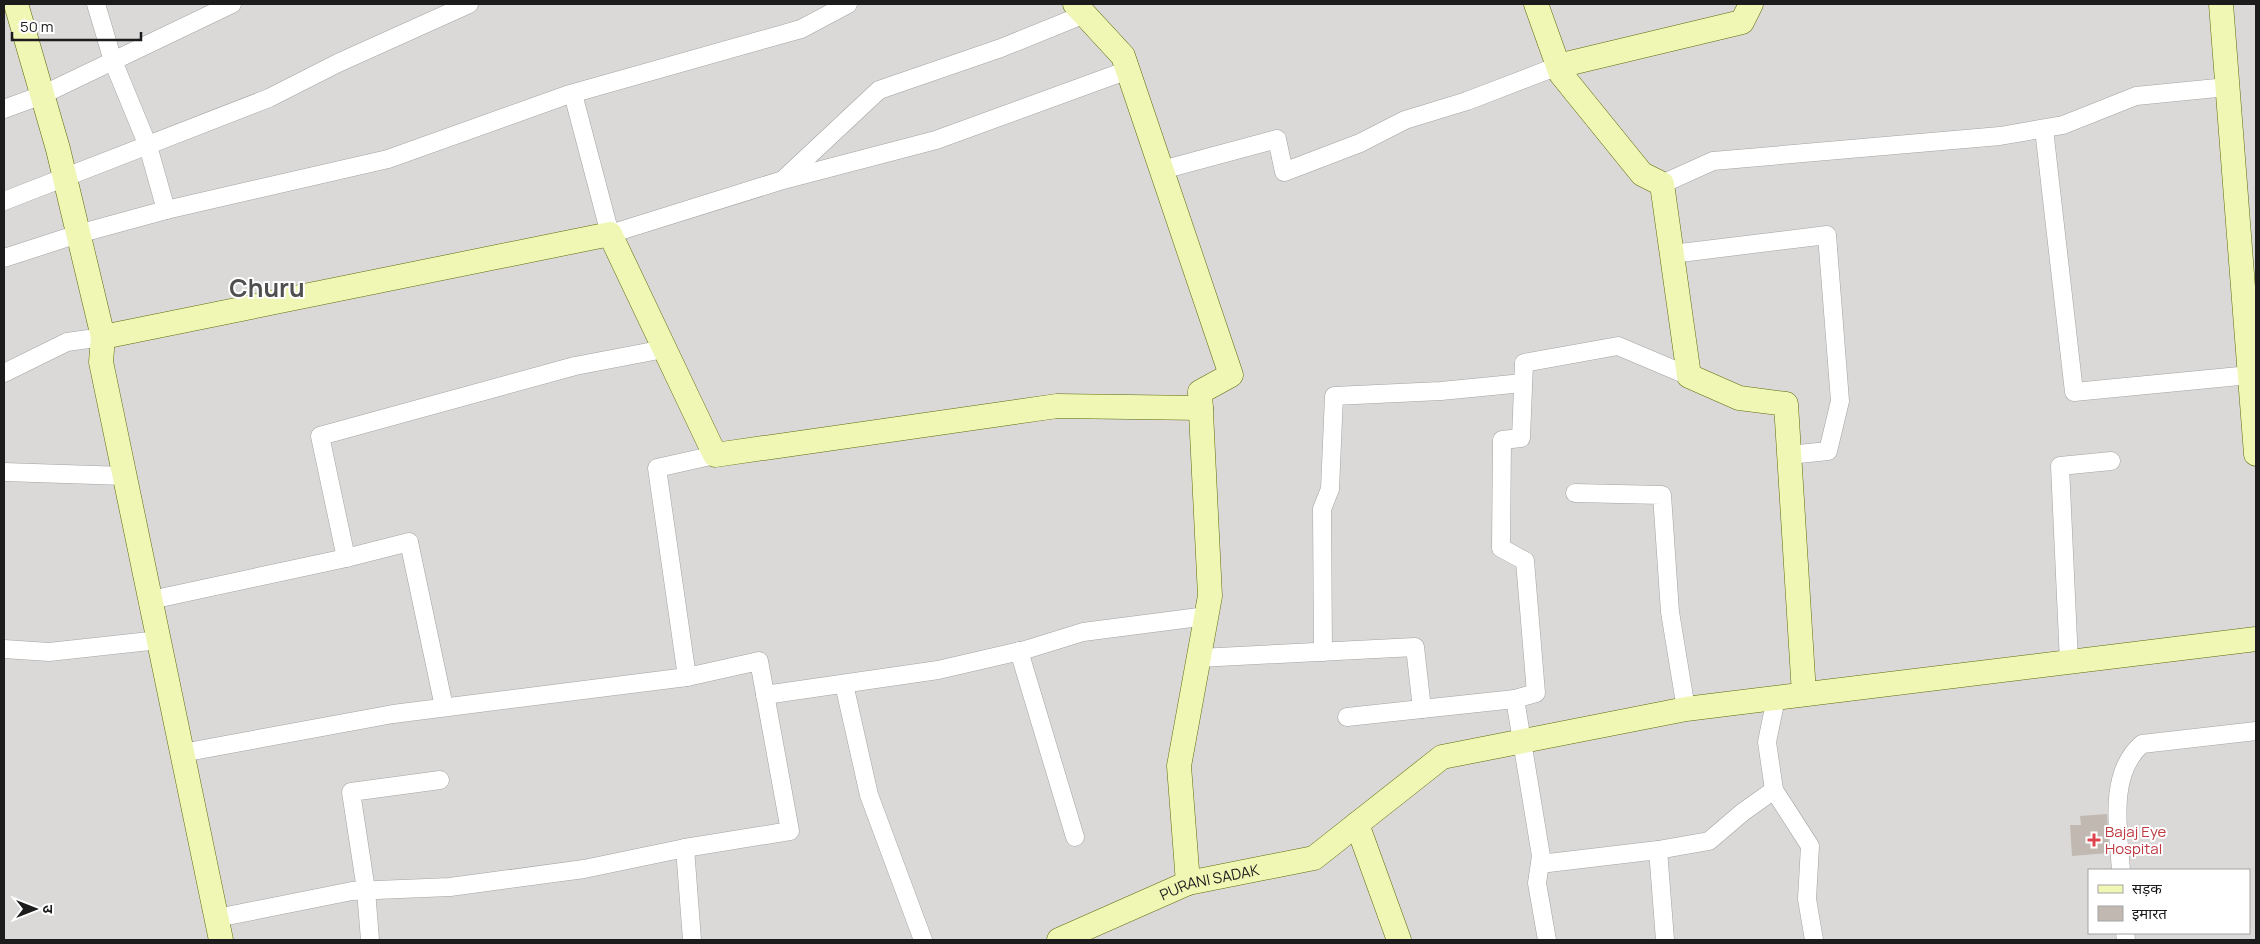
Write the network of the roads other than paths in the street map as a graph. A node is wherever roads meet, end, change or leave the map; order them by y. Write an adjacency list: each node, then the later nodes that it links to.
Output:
1 (16, 4): 15 (street)
2 (96, 4): 10 (street)
3 (232, 4): 10 (street)
4 (469, 4): 18 (street)
5 (848, 4): 14 (street)
6 (1537, 4): 11 (street)
7 (1751, 4): 11 (street)
8 (2221, 4): 13 (street)
9 (1080, 9): 12 (street); 21 (street)
10 (113, 60): 15 (street); 18 (street)
11 (1558, 66): 19 (street); 22 (street)
12 (1128, 70): 19 (street); 21 (street)
13 (2227, 87): 17 (street); 32 (street)
14 (573, 94): 24 (street); 26 (street)
15 (42, 95): 16 (street); 20 (street)
16 (4, 109)
17 (2044, 129): 22 (street); 32 (street)
18 (148, 146): 20 (street); 24 (street)
19 (1162, 170): 35 (street)
20 (65, 178): 23 (street); 25 (street)
21 (783, 180): 26 (street)
22 (1662, 184): 27 (street)
23 (4, 202)
24 (166, 210): 25 (street)
25 (78, 234): 28 (street); 29 (street)
26 (610, 234): 29 (street); 30 (street)
27 (1672, 254): 33 (street); 38 (street)
28 (4, 258)
29 (103, 337): 31 (street); 41 (street)
30 (664, 349): 37 (street); 43 (street)
31 (4, 373)
32 (2250, 375): 36 (street)
33 (1689, 376): 34 (street); 38 (street)
34 (1523, 383): 50 (street); 58 (street)
35 (1201, 408): 37 (street); 45 (street)
36 (2256, 454)
37 (715, 455): 53 (street)
38 (1789, 455): 55 (street)
39 (2111, 461): 52 (street)
40 (4, 472): 41 (street)
41 (125, 476): 44 (street)
42 (1575, 493): 61 (street)
43 (346, 558): 44 (street); 59 (street)
44 (151, 600): 47 (street)
45 (1207, 616): 49 (street); 51 (street)
46 (2256, 639): 52 (street, PURANI SADAK)
47 (159, 640): 48 (street); 65 (street)
48 (4, 649)
49 (1019, 652): 54 (street); 69 (street)
50 (1323, 652): 51 (street); 60 (street)
51 (1199, 658): 74 (street)
52 (2069, 662): 55 (street, PURANI SADAK)
53 (687, 678): 56 (street); 59 (street)
54 (844, 684): 56 (street); 79 (street)
55 (1804, 694): 57 (street, PURANI SADAK)
56 (765, 695): 70 (street)
57 (1776, 698): 61 (street, PURANI SADAK); 67 (street)
58 (1515, 700): 60 (street); 64 (street)
59 (444, 707): 65 (street)
60 (1422, 709): 62 (street)
61 (1686, 709): 64 (street, PURANI SADAK)
62 (1346, 717)
63 (2256, 731): 73 (street)
64 (1522, 741): 68 (street, PURANI SADAK); 72 (street)
65 (182, 752): 76 (street)
66 (440, 780): 75 (street)
67 (1774, 790): 71 (street); 84 (street)
68 (1357, 824): 74 (street, PURANI SADAK); 81 (street)
69 (1075, 837)
70 (685, 848): 75 (street); 78 (street)
71 (1658, 850): 72 (street); 83 (street)
72 (1540, 864): 82 (street)
73 (2121, 869)
74 (1188, 883): 80 (street, PURANI SADAK)
75 (366, 890): 76 (street); 77 (street)
76 (219, 929)
77 (370, 940)
78 (692, 940)
79 (923, 940)
80 (1059, 940)
81 (1399, 940)
82 (1547, 940)
83 (1665, 940)
84 (1814, 940)

